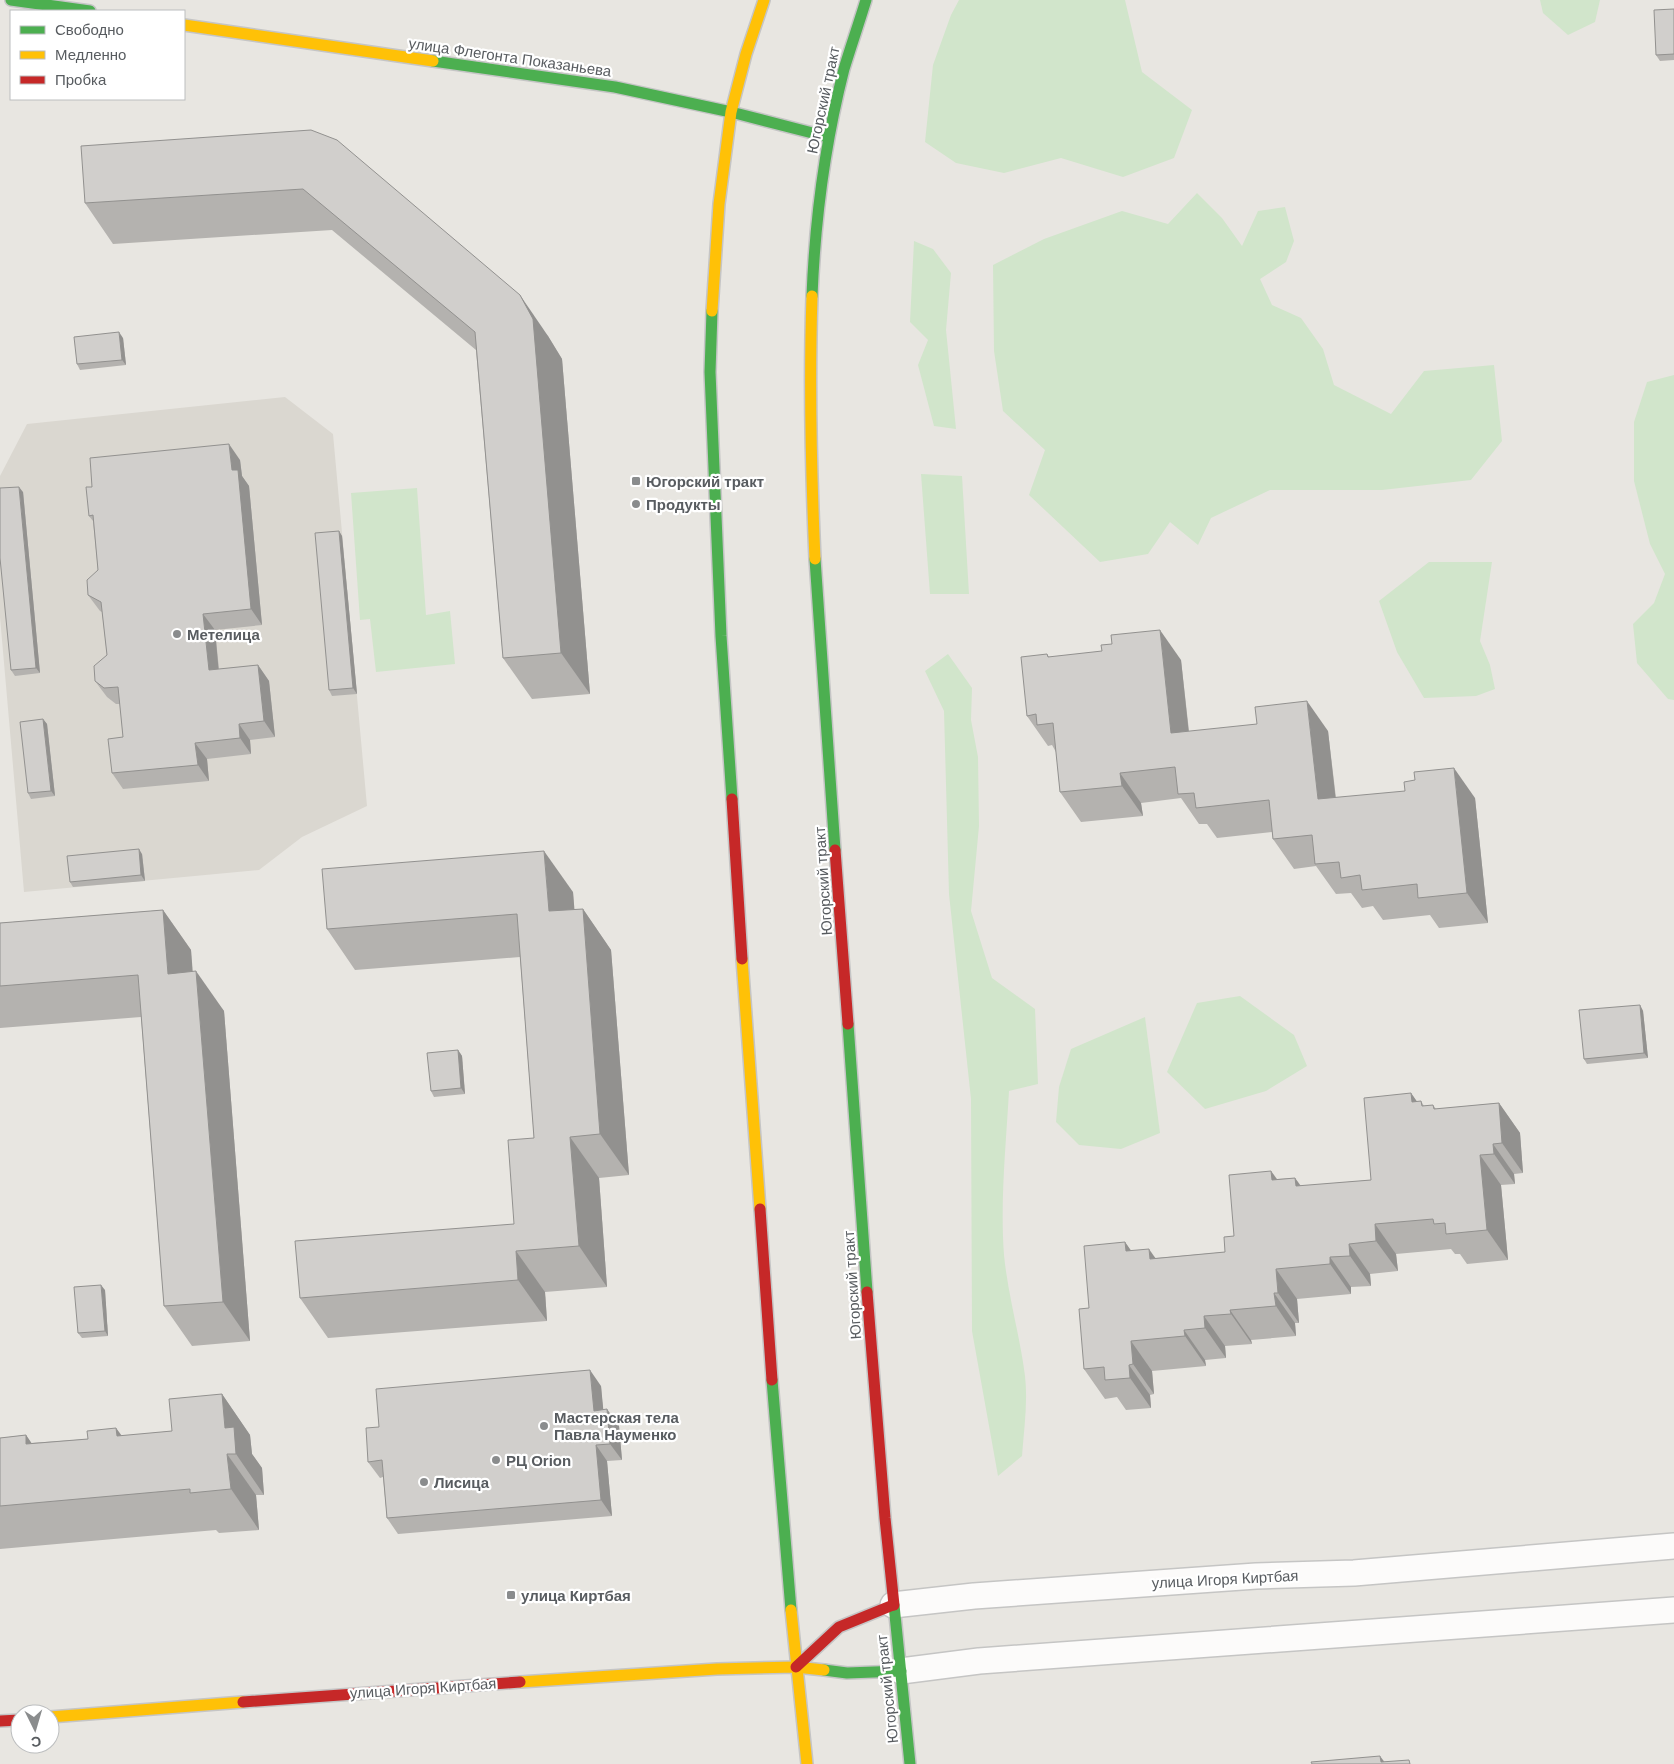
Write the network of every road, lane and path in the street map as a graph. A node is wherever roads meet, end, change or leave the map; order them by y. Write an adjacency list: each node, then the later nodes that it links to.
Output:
1 (11, 0): 4 (main road)
2 (764, 0): 6 (main road)
3 (866, 0): 7 (main road, Югорский тракт)
4 (83, 10)
5 (185, 25): 6 (main road, улица Флегонта Показаньева)
6 (731, 112): 7 (main road, улица Флегонта Показаньева); 11 (main road)
7 (828, 137): 9 (main road, Югорский тракт)
8 (1674, 1546): 9 (street, улица Игоря Киртбая)
9 (893, 1605): 11 (main road, улица Игоря Киртбая); 12 (main road, Югорский тракт)
10 (1674, 1610): 12 (street, улица Игоря Киртбая)
11 (796, 1668): 12 (main road, улица Игоря Киртбая); 13 (main road, улица Игоря Киртбая); 14 (main road)
12 (901, 1671): 15 (main road, Югорский тракт)
13 (60, 1716)
14 (807, 1764)
15 (910, 1764)

